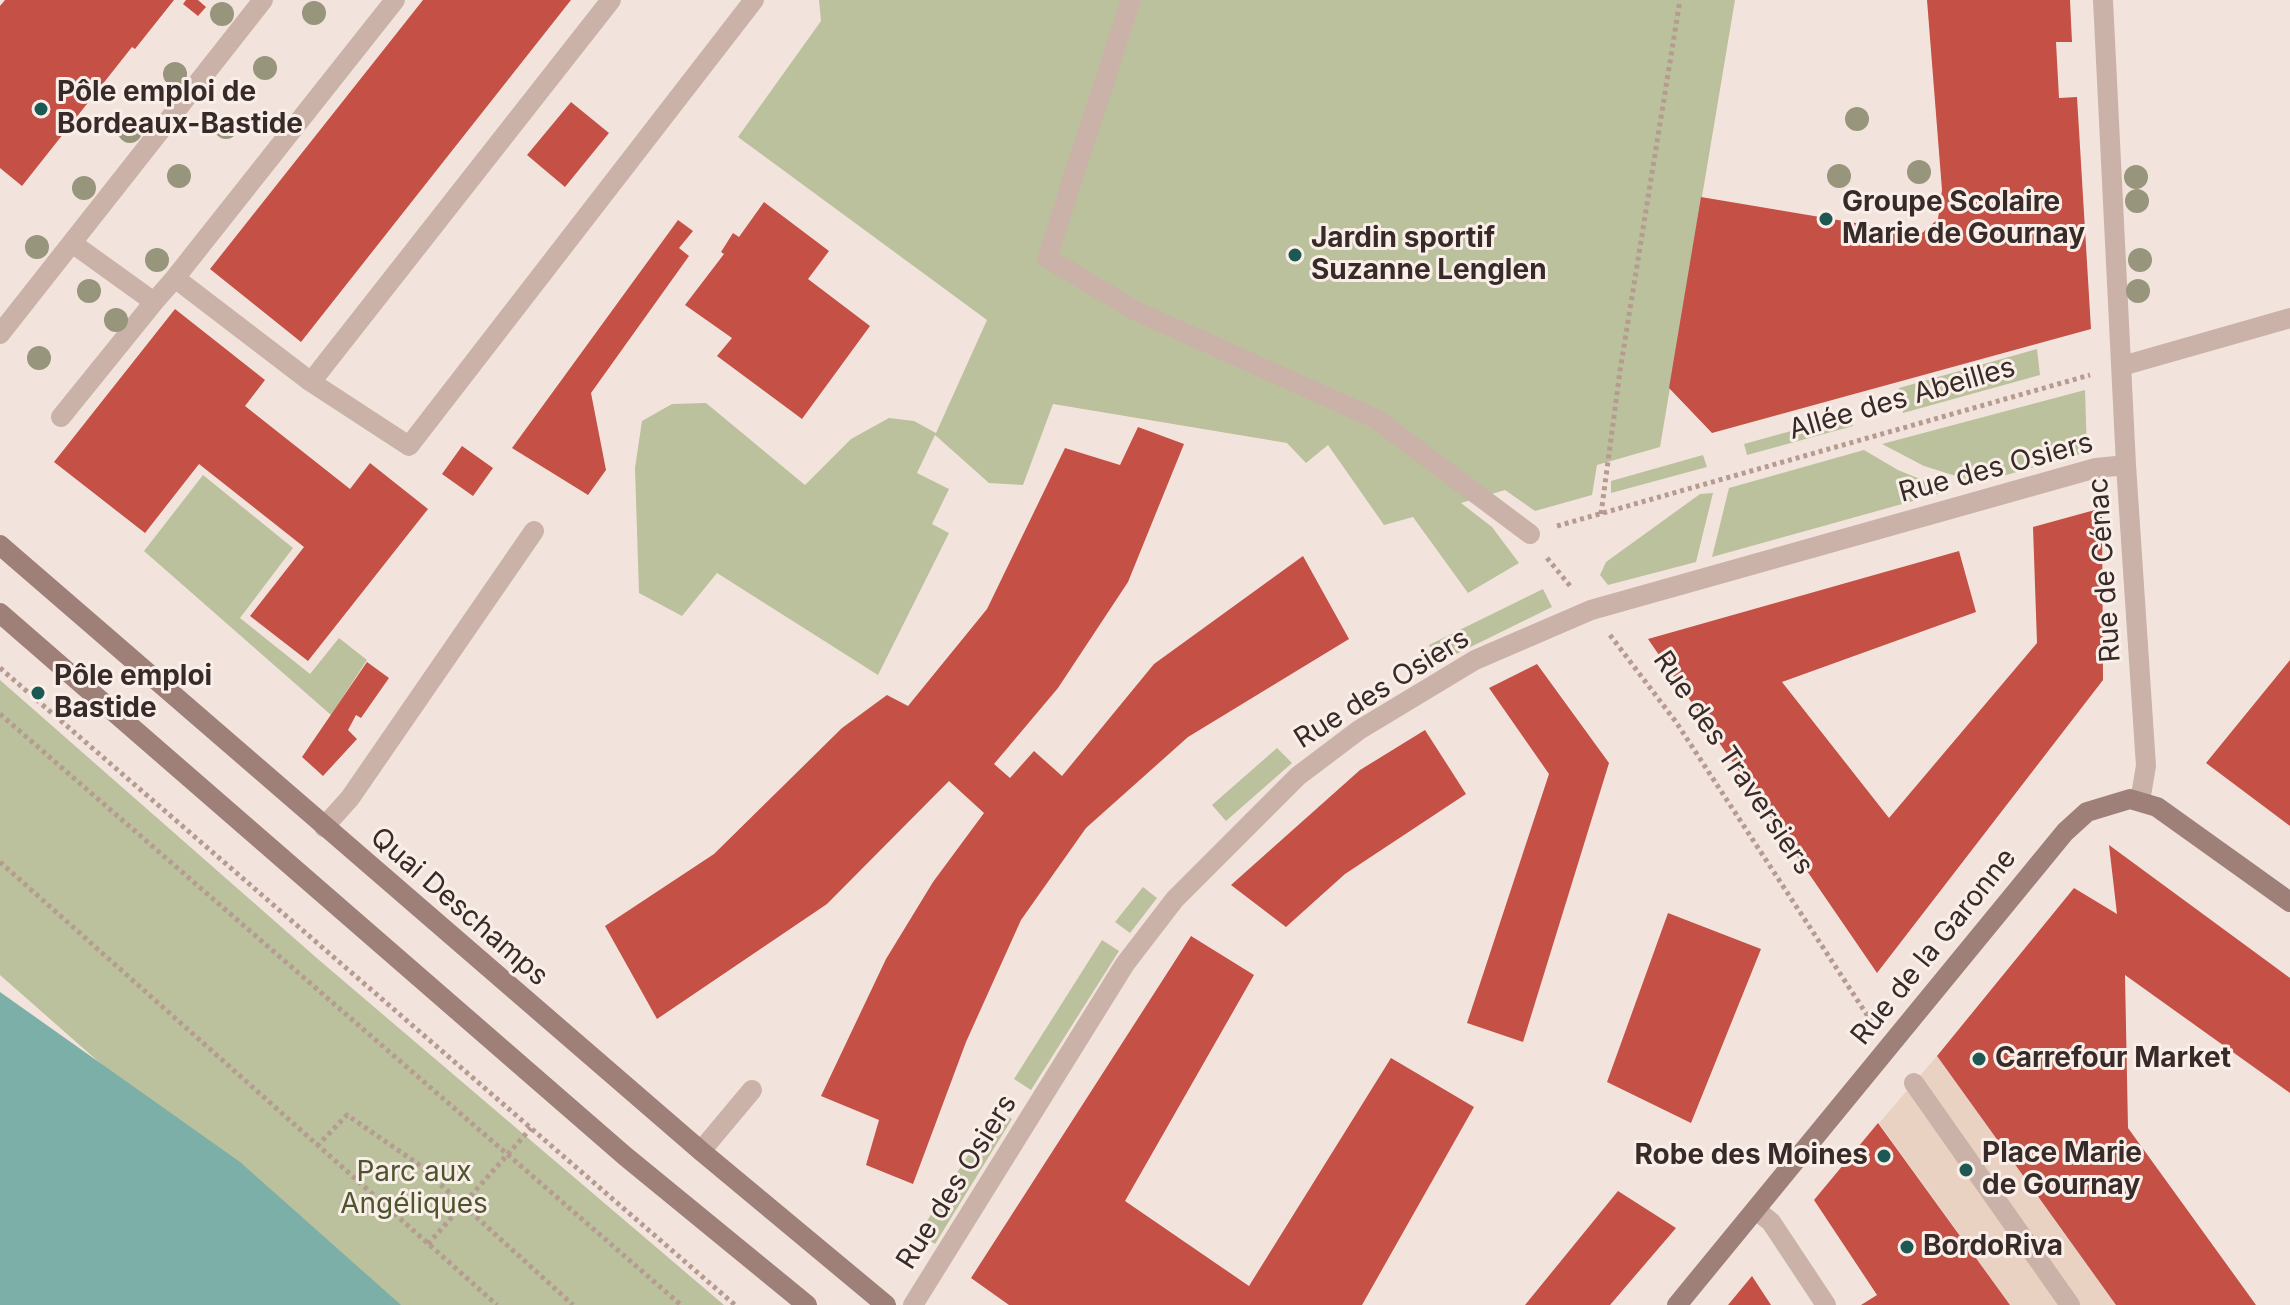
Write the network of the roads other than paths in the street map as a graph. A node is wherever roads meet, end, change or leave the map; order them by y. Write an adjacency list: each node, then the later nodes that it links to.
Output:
1 (263, 0): 7 (street)
2 (395, 0): 8 (street)
3 (611, 0): 13 (street)
4 (754, 0): 13 (street)
5 (1131, 0): 17 (street)
6 (2103, 0): 12 (street, Rue de Cénac)
7 (72, 243): 9 (street); 11 (street)
8 (175, 278): 9 (street); 13 (street)
9 (154, 302): 14 (street)
10 (2290, 318): 12 (street)
11 (0, 334)
12 (2122, 366): 15 (street, Rue de Cénac)
13 (311, 382)
14 (61, 417)
15 (2126, 465): 20 (street, Rue de Cénac); 29 (street, Rue des Osiers)
16 (534, 531): 21 (street)
17 (1530, 534)
18 (0, 545): 21 (main road, Quai Deschamps)
19 (0, 613): 27 (main road)
20 (2140, 801): 22 (main road); 26 (main road, Rue de la Garonne)
21 (324, 827): 25 (main road, Quai Deschamps)
22 (2290, 902)
23 (1914, 1083): 32 (street)
24 (752, 1090): 25 (street)
25 (701, 1151): 28 (main road, Quai Deschamps)
26 (1756, 1210): 30 (main road, Rue de la Garonne); 31 (street)
27 (807, 1305)
28 (886, 1305)
29 (913, 1305)
30 (1677, 1305)
31 (1826, 1305)
32 (2070, 1305)

